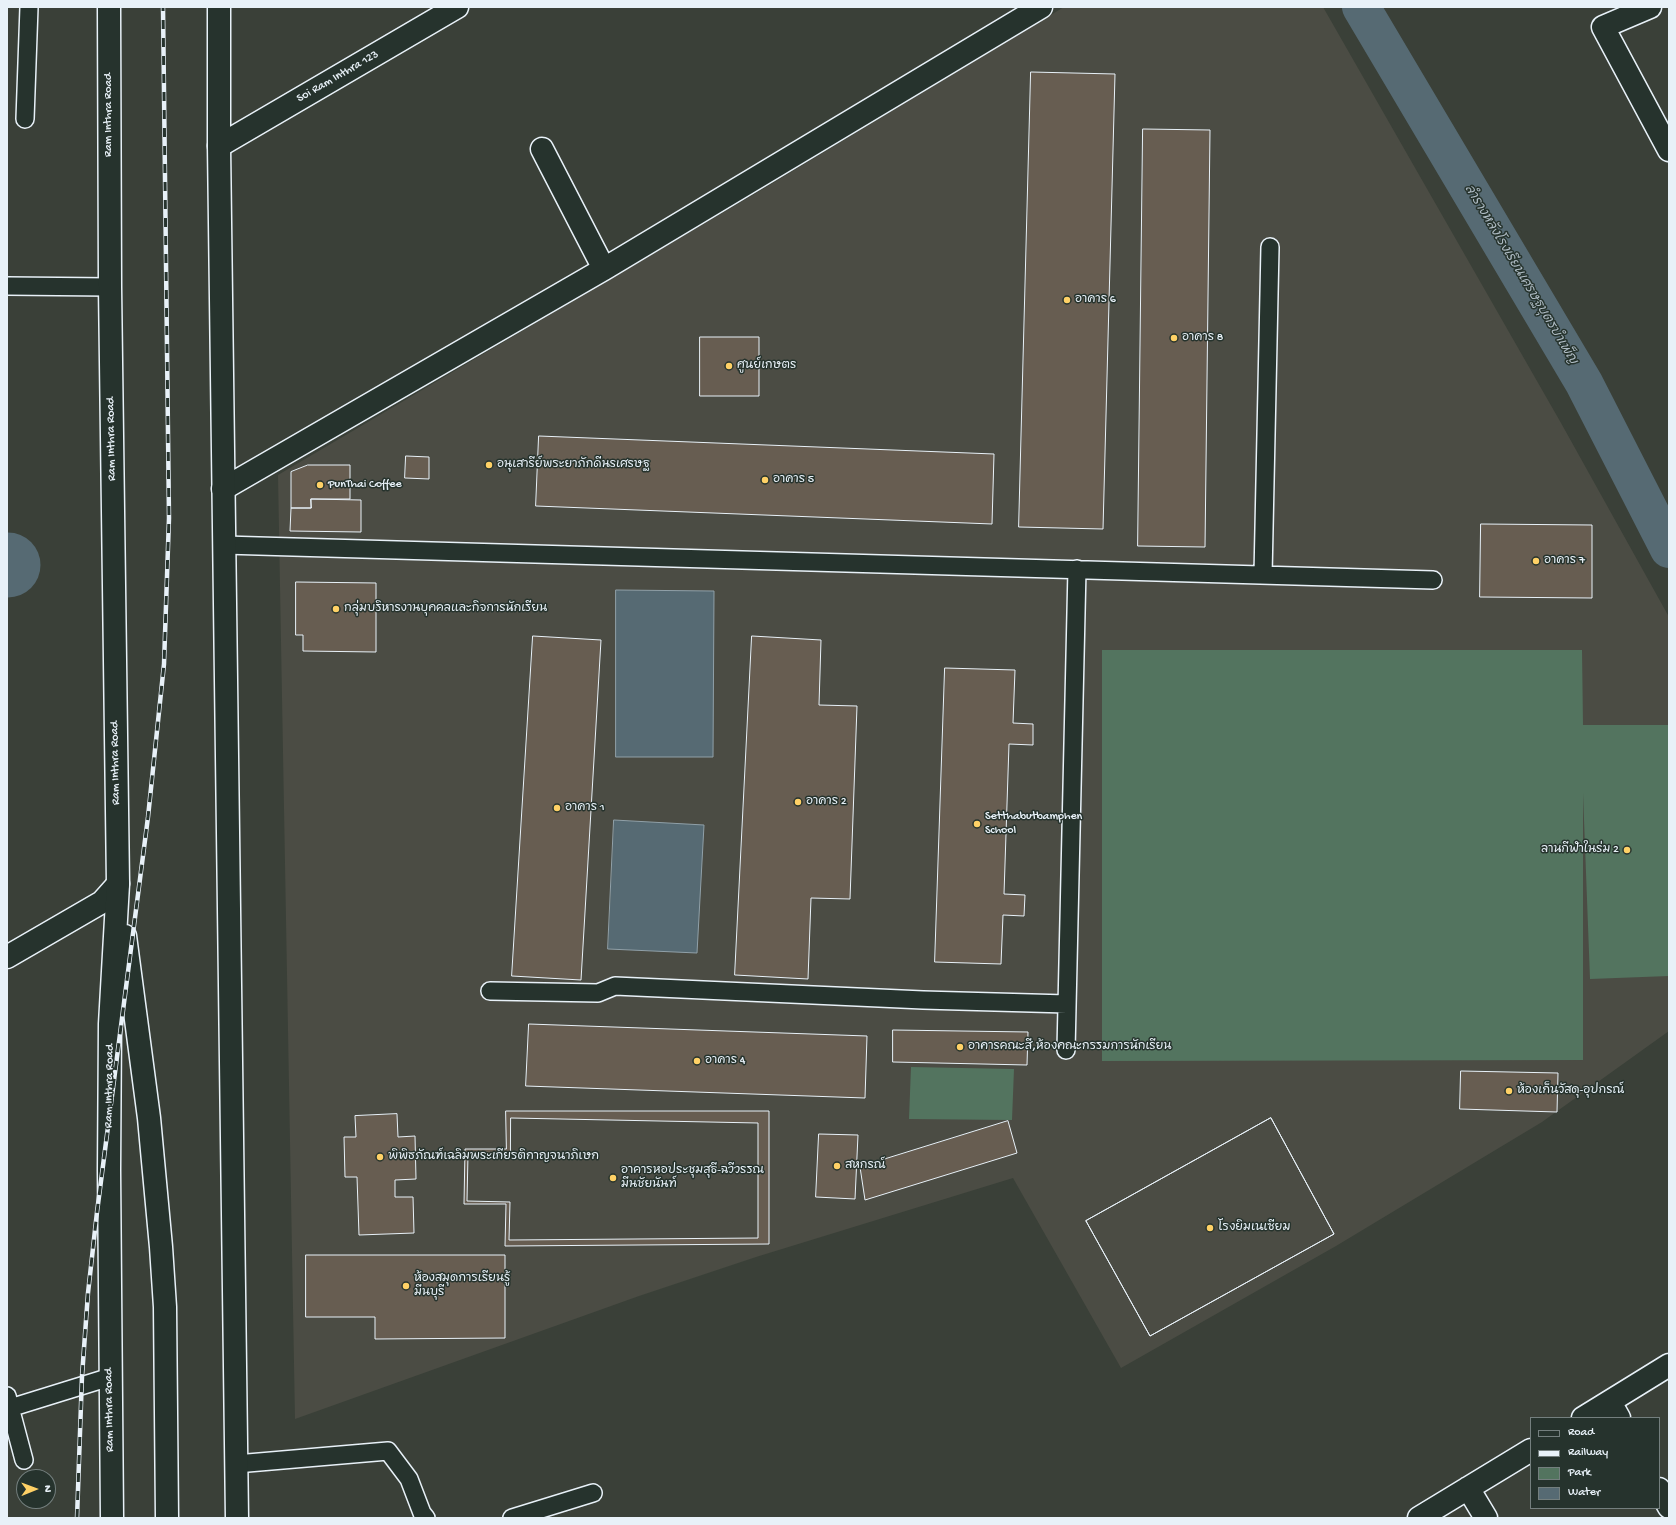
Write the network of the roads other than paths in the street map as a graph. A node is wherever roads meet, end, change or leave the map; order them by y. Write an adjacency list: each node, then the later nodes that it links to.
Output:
1 (29, 7): 7 (lane)
2 (109, 7): 14 (main road, Ram Inthra Road)
3 (219, 7): 8 (main road)
4 (458, 7): 8 (main road, Soi Ram Inthra 123)
5 (1041, 7): 12 (main road)
6 (1650, 7): 10 (main road)
7 (25, 119)
8 (219, 146): 15 (main road)
9 (542, 149): 12 (main road)
10 (1669, 150)
11 (1270, 247): 18 (lane)
12 (604, 269): 15 (main road)
13 (7, 286): 14 (lane)
14 (110, 287): 20 (main road, Ram Inthra Road)
15 (223, 489): 16 (main road)
16 (224, 545): 17 (lane); 32 (main road)
17 (1077, 569): 18 (lane); 23 (lane)
18 (1263, 575): 19 (lane)
19 (1433, 580)
20 (118, 884): 21 (main road); 26 (main road, Ram Inthra Road); 38 (main road)
21 (7, 957)
22 (490, 991): 23 (lane)
23 (1067, 1004): 24 (lane)
24 (1066, 1050)
25 (1669, 1366): 28 (main road)
26 (110, 1377): 27 (lane); 37 (main road, Ram Inthra Road)
27 (9, 1402): 31 (lane)
28 (1614, 1410): 29 (main road)
29 (1587, 1417)
30 (1530, 1451): 33 (main road)
31 (24, 1460)
32 (236, 1464): 39 (main road); 40 (lane)
33 (1468, 1488): 42 (main road); 43 (main road)
34 (1660, 1491): 36 (main road)
35 (593, 1492): 41 (lane)
36 (1669, 1507)
37 (112, 1518)
38 (167, 1518)
39 (237, 1518)
40 (426, 1518)
41 (512, 1518)
42 (1419, 1518)
43 (1486, 1518)

